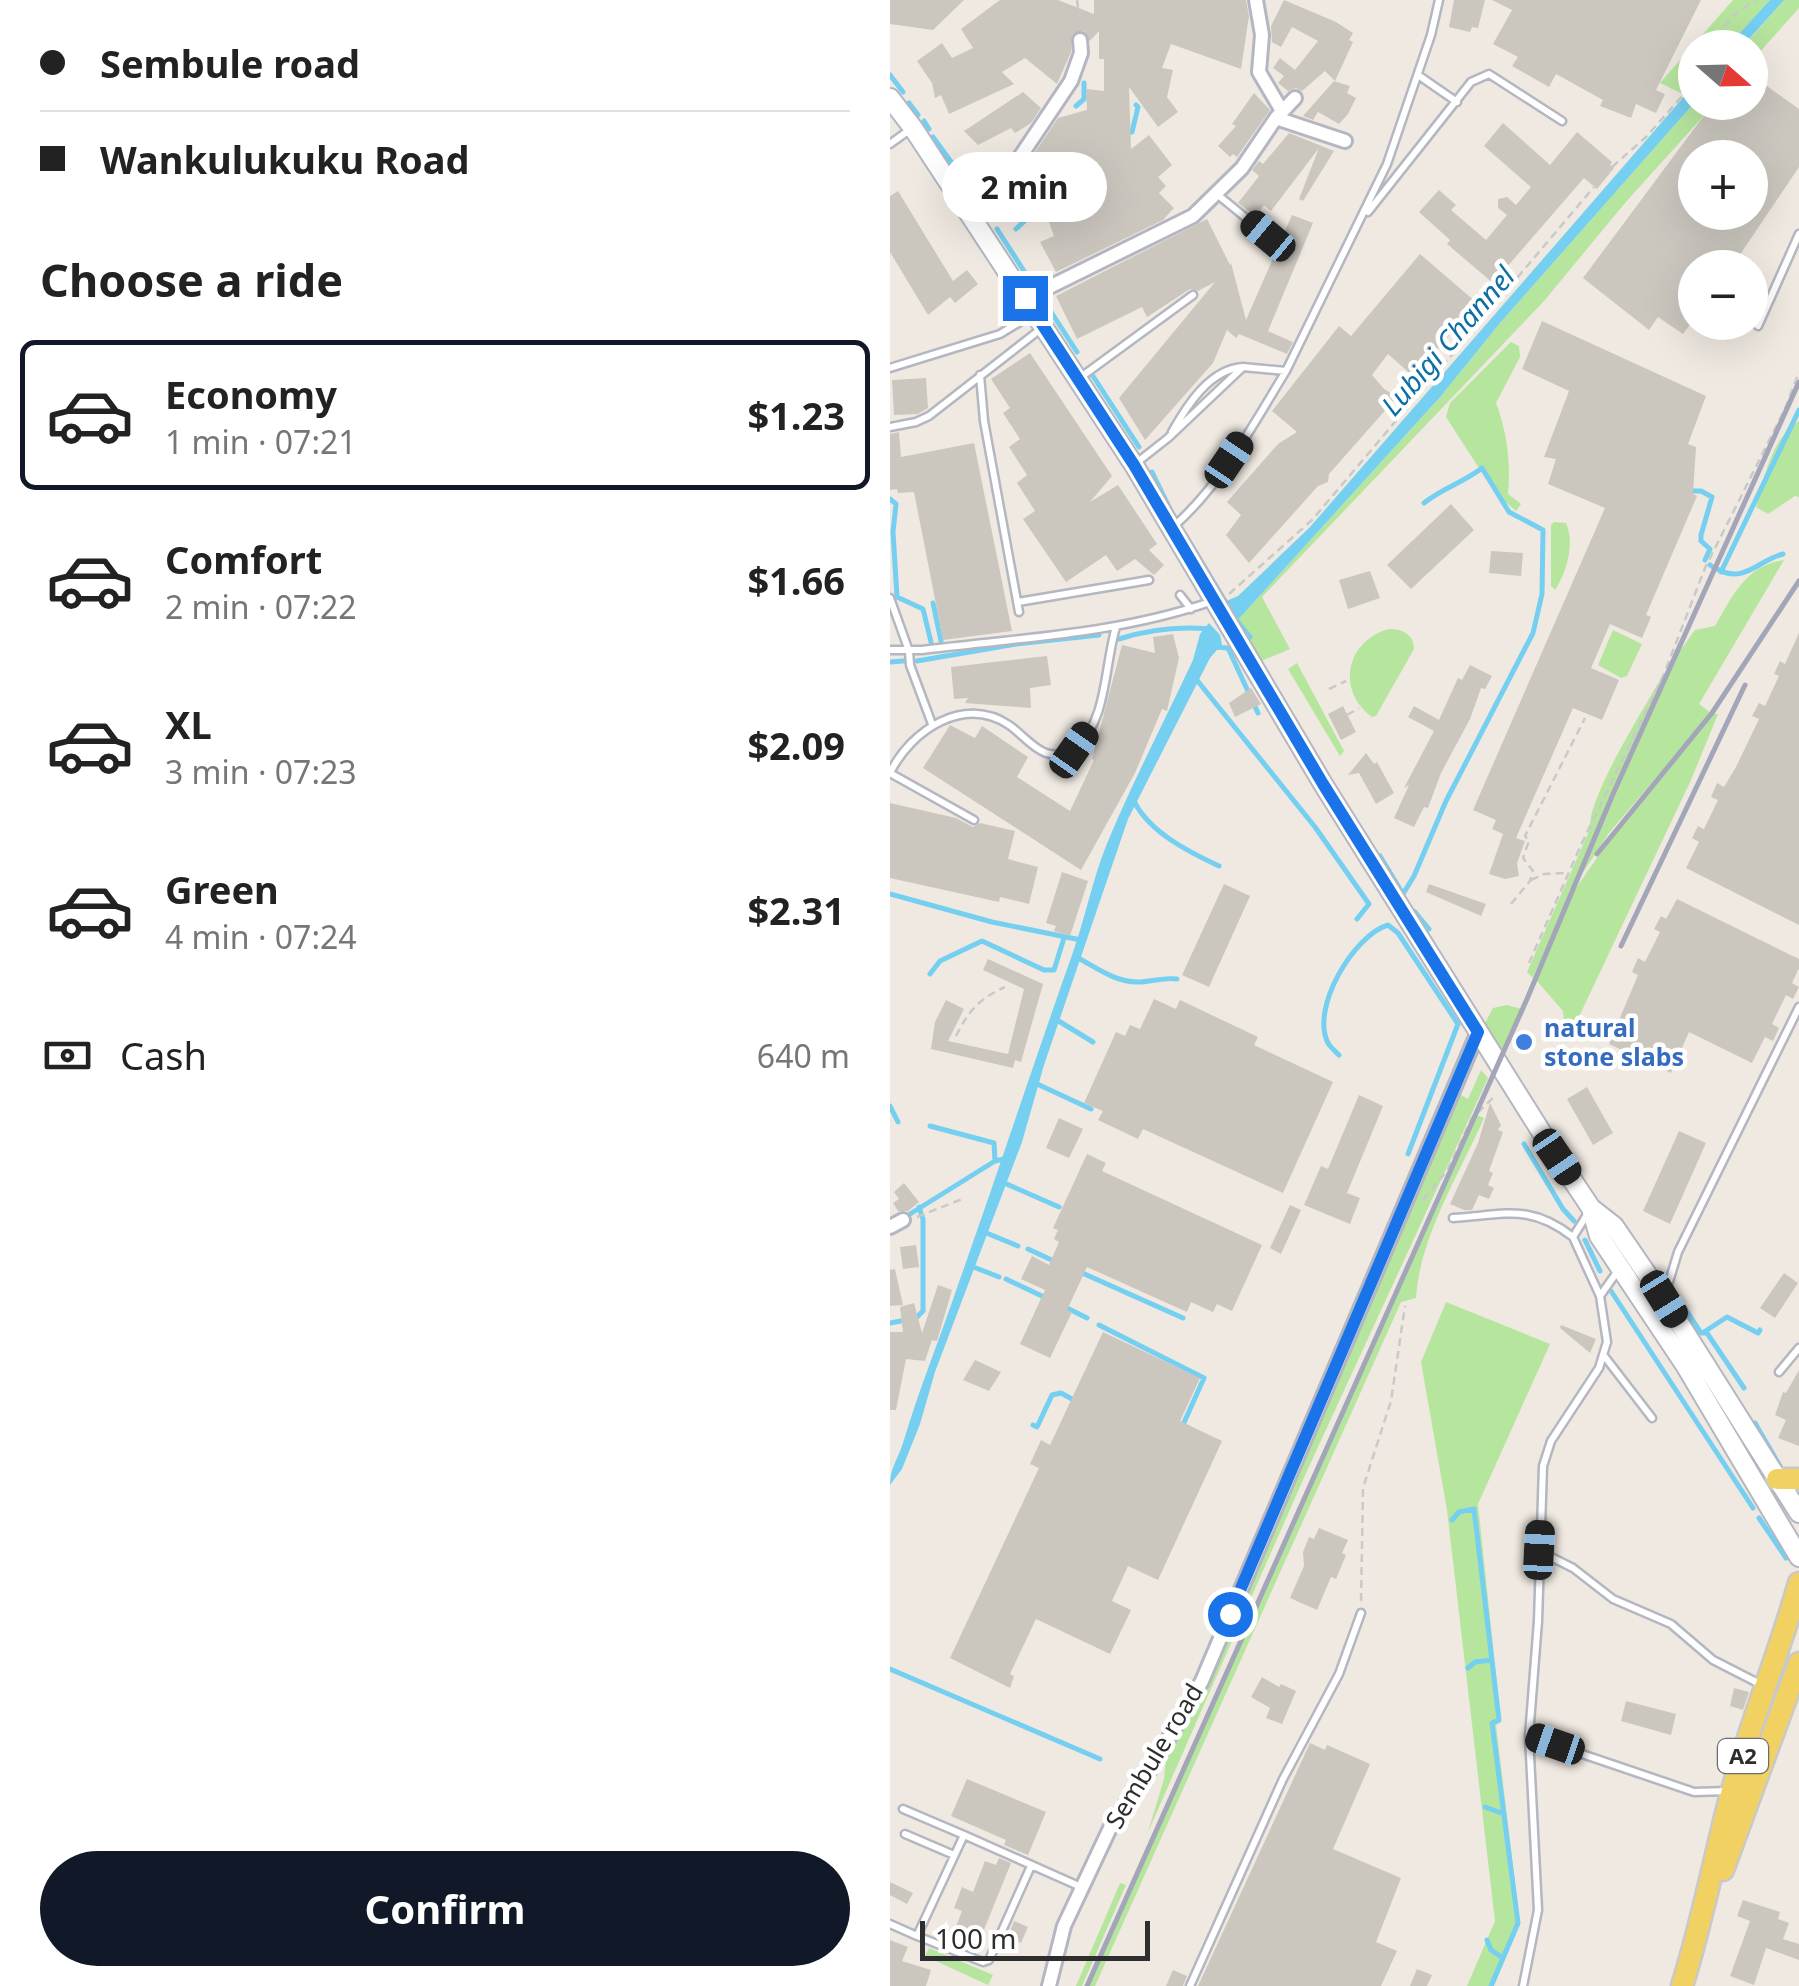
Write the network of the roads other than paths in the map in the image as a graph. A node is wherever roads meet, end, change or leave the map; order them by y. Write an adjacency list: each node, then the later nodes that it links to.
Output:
1 (1256, 0): 8 (street)
2 (1439, 0): 4 (lane)
3 (1080, 40): 14 (street)
4 (1418, 75): 7 (lane); 15 (lane)
5 (890, 98): 10 (main road)
6 (1295, 98): 8 (street)
7 (1457, 102): 9 (lane); 15 (lane)
8 (1279, 115): 11 (street); 13 (street)
9 (1562, 121)
10 (913, 128): 12 (lane); 14 (main road)
11 (1346, 141)
12 (890, 144)
13 (1218, 194): 17 (lane); 20 (street)
14 (971, 216): 20 (main road)
15 (1356, 228): 22 (lane)
16 (1799, 234): 19 (lane)
17 (1268, 236)
18 (1193, 296): 24 (lane)
19 (1768, 304)
20 (1034, 313): 21 (lane); 23 (lane); 24 (main road)
21 (890, 368)
22 (1286, 371): 26 (lane); 27 (lane)
23 (980, 375): 25 (lane); 32 (lane)
24 (1078, 379): 26 (main road)
25 (890, 428)
26 (1134, 465): 27 (main road)
27 (1172, 528): 31 (main road)
28 (1148, 580): 32 (lane)
29 (1180, 596): 33 (lane)
30 (890, 598): 37 (lane)
31 (1216, 600): 33 (lane); 44 (main road)
32 (1018, 602): 34 (lane)
33 (1190, 608): 36 (lane)
34 (1020, 612)
35 (890, 625): 37 (lane)
36 (1116, 627): 39 (lane); 40 (lane)
37 (903, 630): 39 (lane)
38 (890, 650): 39 (lane)
39 (909, 658): 40 (lane)
40 (932, 724): 41 (lane)
41 (890, 773): 42 (lane)
42 (974, 820)
43 (1799, 1007): 50 (lane)
44 (1478, 1032): 45 (main road); 71 (street, Sembule road)
45 (1592, 1208): 47 (lane); 48 (main road); 50 (main road)
46 (1453, 1218): 47 (lane)
47 (1573, 1236): 49 (lane)
48 (1620, 1266): 49 (lane); 59 (main road)
49 (1600, 1296): 52 (lane)
50 (1664, 1299): 55 (main road)
51 (1799, 1348): 53 (lane)
52 (1604, 1356): 54 (lane); 58 (lane)
53 (1779, 1372)
54 (1652, 1418)
55 (1776, 1479): 56 (main road); 57 (main road)
56 (1799, 1479)
57 (1799, 1512)
58 (1539, 1550): 63 (lane); 64 (lane)
59 (1799, 1558)
60 (1799, 1583): 63 (main road, A2)
61 (1361, 1612): 76 (lane)
62 (1799, 1665): 73 (main road, A2)
63 (1766, 1689): 65 (main road, A2)
64 (1529, 1736): 65 (lane); 77 (lane)
65 (1732, 1791): 73 (main road, A2)
66 (902, 1809): 68 (lane)
67 (904, 1834): 69 (lane)
68 (964, 1834): 69 (lane); 70 (lane)
69 (954, 1855): 74 (lane)
70 (1031, 1866): 71 (lane); 74 (lane)
71 (1081, 1887): 75 (street, Sembule road)
72 (890, 1924): 74 (lane)
73 (1698, 1932): 78 (main road, A2)
74 (916, 1936)
75 (1049, 1986)
76 (1190, 1986)
77 (1523, 1986)
78 (1682, 1986)

